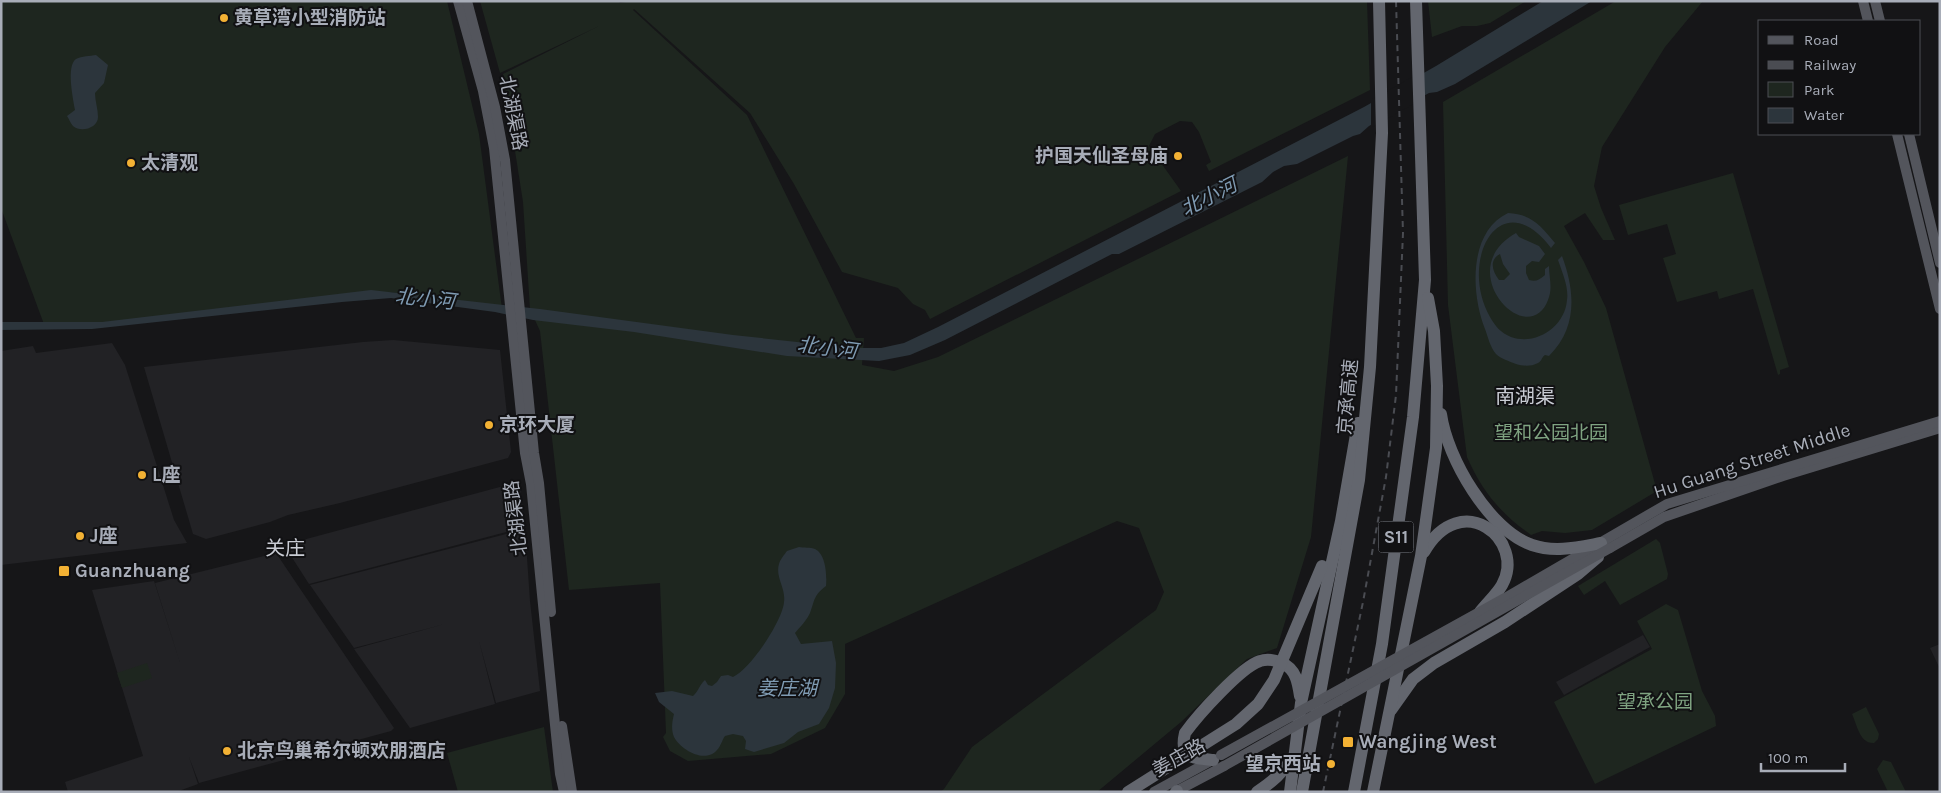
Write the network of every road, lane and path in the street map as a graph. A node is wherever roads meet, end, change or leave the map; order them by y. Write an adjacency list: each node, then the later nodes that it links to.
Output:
1 (458, 1): 13 (main road, 北湖渠路)
2 (468, 1): 13 (main road, 北湖渠路)
3 (1379, 1): 15 (highway, 京承高速 / S11)
4 (1416, 1): 12 (highway, S11)
5 (1863, 1): 7 (main road)
6 (1875, 1): 8 (main road)
7 (1868, 20)
8 (1880, 20)
9 (1897, 135): 14 (main road)
10 (1909, 135): 11 (main road)
11 (1940, 263)
12 (1426, 280): 16 (highway); 36 (highway, S11)
13 (514, 293): 24 (main road, 北湖渠路)
14 (1940, 309)
15 (1370, 367): 19 (highway); 35 (highway, 京承高速 / S11)
16 (1436, 386): 20 (highway); 21 (highway)
17 (1940, 421): 20 (main road, Hu Guang Street Middle)
18 (1940, 428): 20 (main road, Hu Guang Street Middle)
19 (1341, 521): 23 (highway); 31 (highway, bridge)
20 (1605, 545): 22 (main road, Hu Guang Street Middle, bridge); 25 (highway); 27 (main road, bridge)
21 (1422, 556): 22 (highway); 25 (highway)
22 (1480, 612): 27 (main road, Hu Guang Street Middle, bridge)
23 (1301, 703): 26 (highway); 27 (highway)
24 (556, 708): 29 (main road); 30 (main road)
25 (1387, 717): 37 (highway)
26 (1295, 753): 33 (highway); 34 (highway)
27 (1219, 760): 28 (main road, 姜庄路); 32 (main road, 姜庄路)
28 (1176, 791)
29 (564, 792)
30 (572, 792)
31 (1128, 792)
32 (1154, 792)
33 (1257, 792)
34 (1290, 792)
35 (1302, 792)
36 (1354, 792)
37 (1373, 792)

